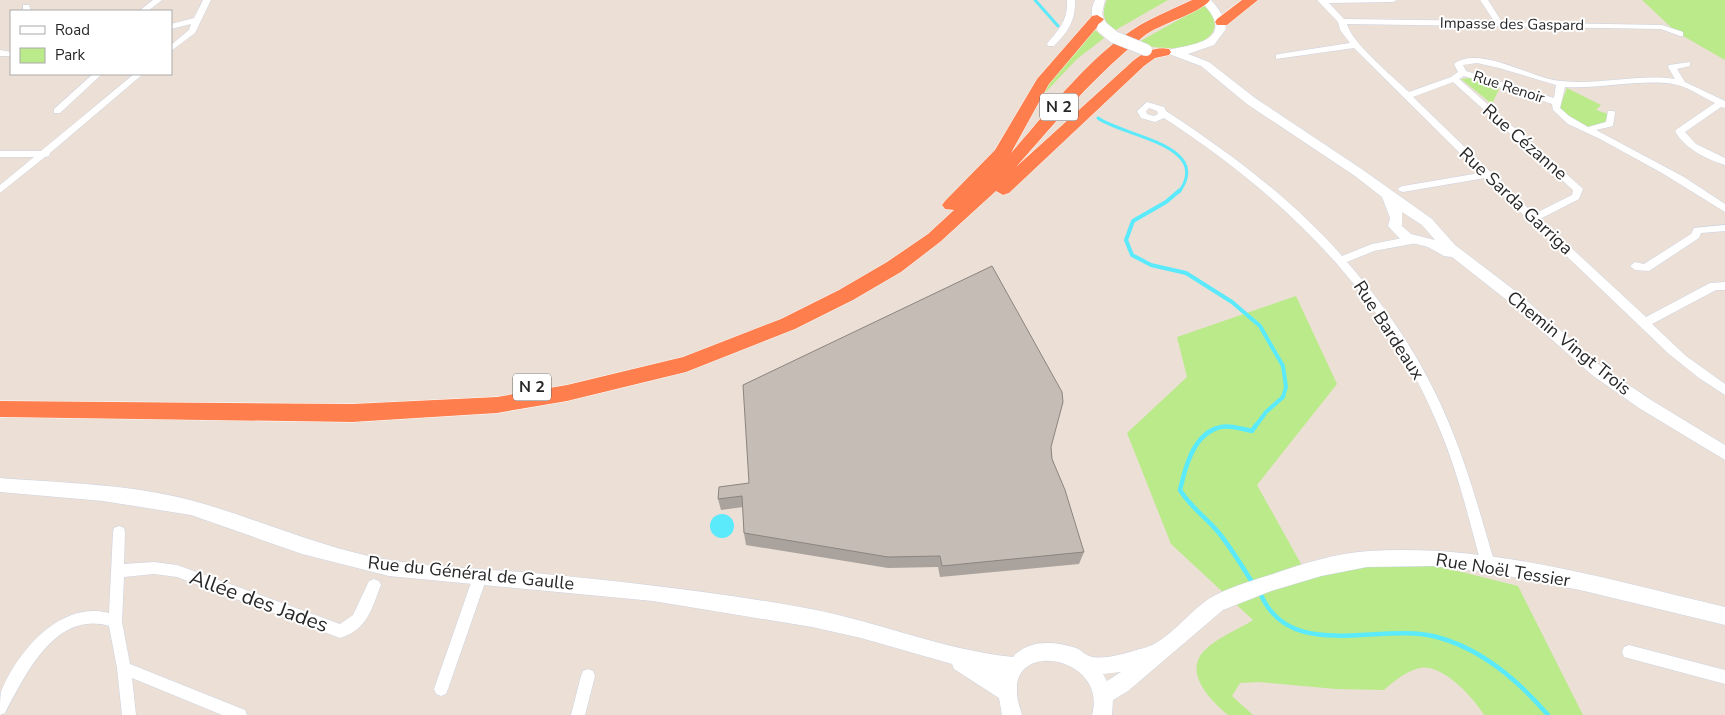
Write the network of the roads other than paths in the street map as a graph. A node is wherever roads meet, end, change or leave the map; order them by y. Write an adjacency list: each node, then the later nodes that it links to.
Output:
1 (158, 0): 11 (street)
2 (207, 0): 13 (street)
3 (1071, 0): 19 (street)
4 (1100, 0): 16 (street)
5 (1181, 0): 42 (highway, N 2)
6 (1204, 0): 12 (street); 54 (highway, N 2)
7 (1251, 0): 12 (highway)
8 (1322, 0): 9 (street); 14 (street, Rue Sarda Garriga)
9 (1392, 0)
10 (1484, 0): 15 (street)
11 (144, 10)
12 (1219, 16): 21 (street)
13 (199, 19): 17 (street); 22 (street)
14 (1342, 21): 15 (street, Impasse des Gaspard); 20 (street, Rue Sarda Garriga)
15 (1499, 23): 18 (street, Impasse des Gaspard)
16 (1100, 24): 23 (street, bridge); 42 (highway)
17 (172, 27)
18 (1680, 34)
19 (1051, 44)
20 (1356, 45): 24 (street); 33 (street, Rue Sarda Garriga)
21 (1202, 47): 23 (street); 29 (street, Chemin Vingt Trois)
22 (172, 48)
23 (1169, 52): 29 (street, Chemin Vingt Trois); 54 (highway)
24 (1279, 57)
25 (1687, 64): 31 (street)
26 (1463, 73): 30 (street, Rue Renoir); 32 (street); 34 (street, Rue Renoir)
27 (97, 75): 36 (street)
28 (138, 75): 41 (street)
29 (1223, 77): 47 (street, Chemin Vingt Trois)
30 (1454, 79): 33 (street, Rue Renoir); 50 (street, Rue Cézanne)
31 (1681, 82): 32 (street); 35 (street)
32 (1561, 84): 34 (street)
33 (1407, 96): 44 (street, Rue Sarda Garriga)
34 (1556, 102): 39 (street)
35 (1723, 104): 43 (street)
36 (57, 111)
37 (1163, 113): 57 (street, Rue Bardeaux)
38 (1612, 113): 39 (street)
39 (1587, 130): 48 (street)
40 (0, 154): 41 (street)
41 (46, 154): 46 (street)
42 (1001, 155): 63 (highway, N 2)
43 (1725, 162)
44 (1487, 175): 45 (street); 50 (street, Rue Sarda Garriga)
45 (1403, 189)
46 (0, 190)
47 (1386, 195): 49 (street, Chemin Vingt Trois); 51 (street, Chemin Vingt Trois)
48 (1725, 209)
49 (1418, 217): 51 (street); 52 (street, Chemin Vingt Trois)
50 (1534, 218): 61 (street, Rue Sarda Garriga)
51 (1396, 222): 55 (street, Chemin Vingt Trois); 56 (street)
52 (1432, 228): 55 (street); 58 (street, Chemin Vingt Trois)
53 (1725, 228): 59 (street)
54 (934, 238): 64 (highway, N 2)
55 (1417, 240): 56 (street); 58 (street, Chemin Vingt Trois)
56 (1372, 248): 57 (street)
57 (1341, 260): 68 (street, Rue Bardeaux)
58 (1466, 262): 65 (street, Chemin Vingt Trois)
59 (1635, 266)
60 (1725, 286): 61 (street)
61 (1645, 323): 62 (street, Rue Sarda Garriga)
62 (1725, 390)
63 (0, 395)
64 (0, 409)
65 (1725, 453)
66 (0, 485): 70 (street, Rue du Général de Gaulle)
67 (120, 532): 69 (street)
68 (1488, 564): 72 (street, Rue Noël Tessier); 76 (street, Rue Noël Tessier)
69 (118, 570): 71 (street, Allée des Jades); 73 (street)
70 (480, 577): 75 (street, Rue du Général de Gaulle); 82 (street)
71 (374, 585)
72 (1725, 616)
73 (115, 622): 79 (street); 84 (street)
74 (1629, 652): 81 (street)
75 (944, 653): 78 (street, Rue du Général de Gaulle); 83 (street, Rue du Général de Gaulle)
76 (1153, 655): 77 (street, Rue Noël Tessier); 85 (street, Rue Noël Tessier)
77 (1086, 665): 78 (street); 85 (street)
78 (1014, 666): 83 (street)
79 (124, 668): 86 (street); 87 (street)
80 (588, 676): 88 (street)
81 (1725, 677)
82 (441, 689)
83 (1006, 691): 89 (street)
84 (0, 708)
85 (1105, 709)
86 (129, 715)
87 (240, 715)
88 (578, 715)
89 (1012, 715)

